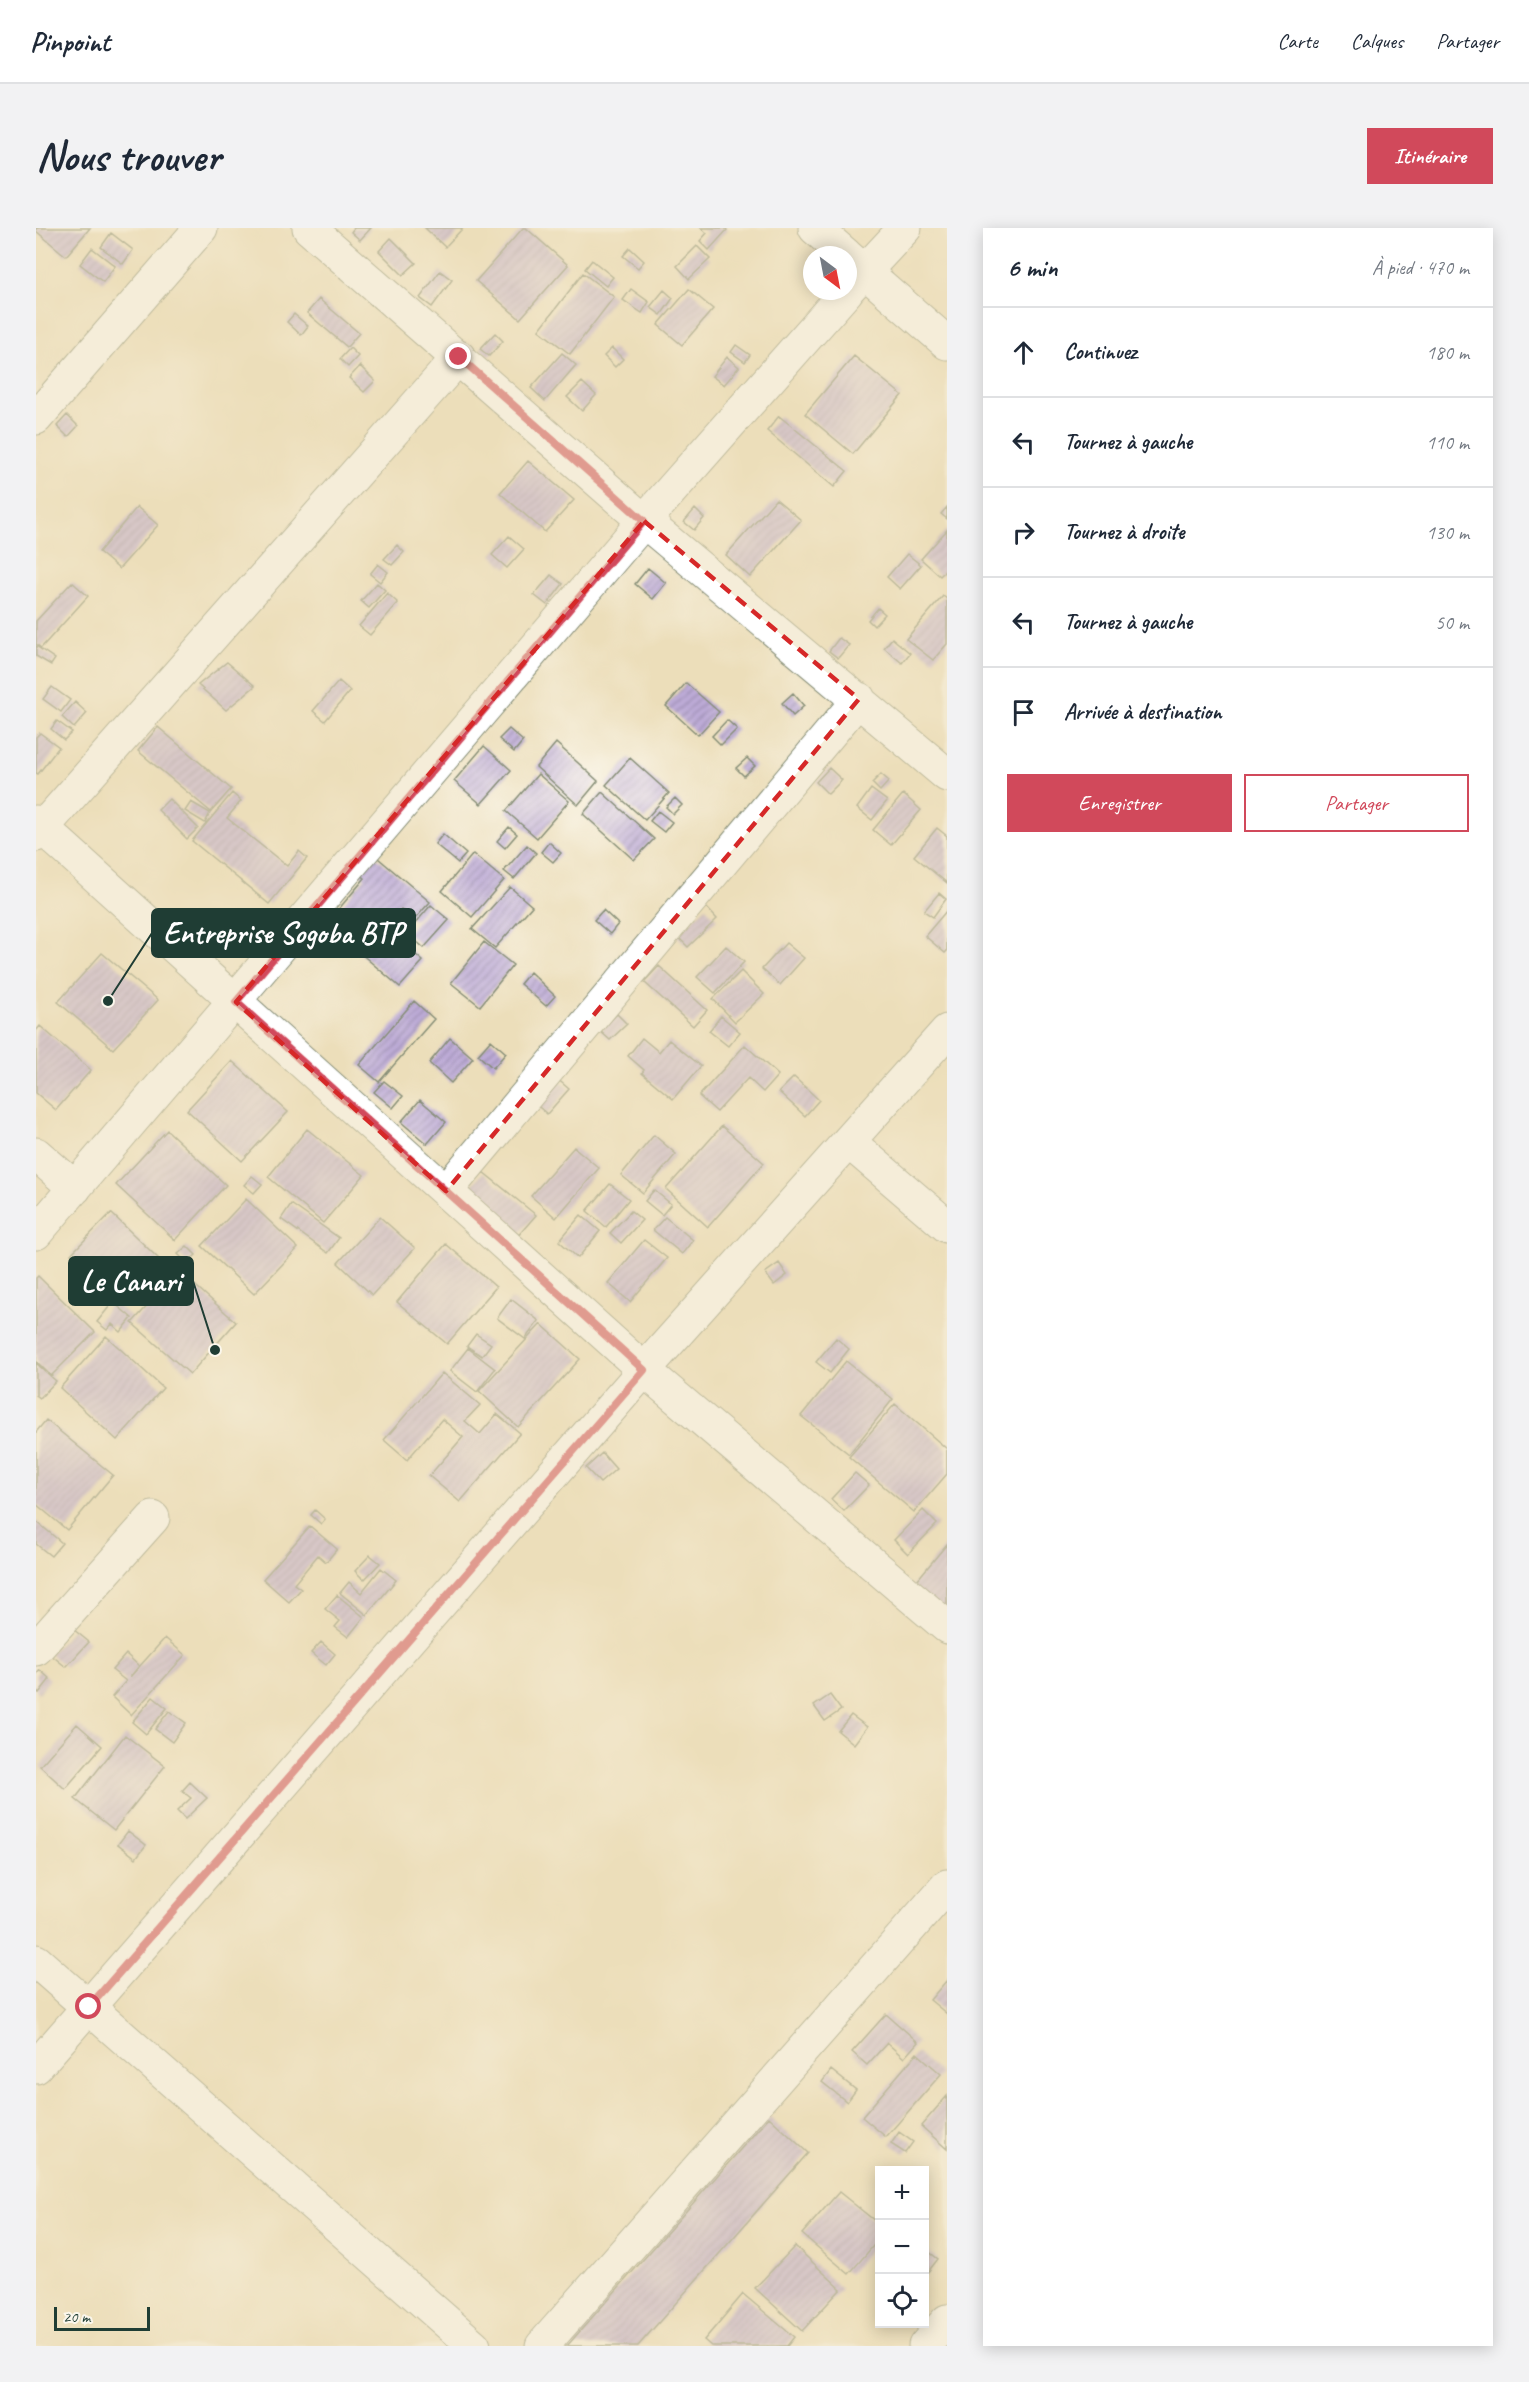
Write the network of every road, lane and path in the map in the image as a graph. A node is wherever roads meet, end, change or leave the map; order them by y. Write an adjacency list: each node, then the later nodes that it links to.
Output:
1 (201, 228): 11 (street)
2 (309, 228): 10 (street)
3 (815, 228): 5 (street)
4 (905, 228): 6 (street)
5 (829, 246)
6 (857, 268)
7 (857, 277): 9 (street)
8 (828, 300): 12 (street)
9 (947, 343)
10 (459, 357): 12 (street); 15 (street)
11 (36, 418)
12 (644, 521): 13 (street); 16 (street)
13 (859, 699): 14 (street); 21 (street)
14 (947, 775)
15 (38, 828): 16 (street)
16 (236, 1002): 20 (street); 21 (street)
17 (947, 1031): 18 (street)
18 (849, 1142): 22 (street); 24 (street)
19 (36, 1154): 20 (street)
20 (75, 1188): 23 (street)
21 (446, 1191): 24 (street)
22 (947, 1226)
23 (36, 1233)
24 (644, 1370): 26 (street); 30 (street)
25 (153, 1518): 27 (street)
26 (947, 1627)
27 (36, 1649)
28 (947, 1886): 34 (street)
29 (36, 1961): 30 (street)
30 (89, 2007): 31 (street); 33 (street)
31 (36, 2067)
32 (947, 2321): 35 (street)
33 (474, 2346)
34 (542, 2346)
35 (925, 2346)

